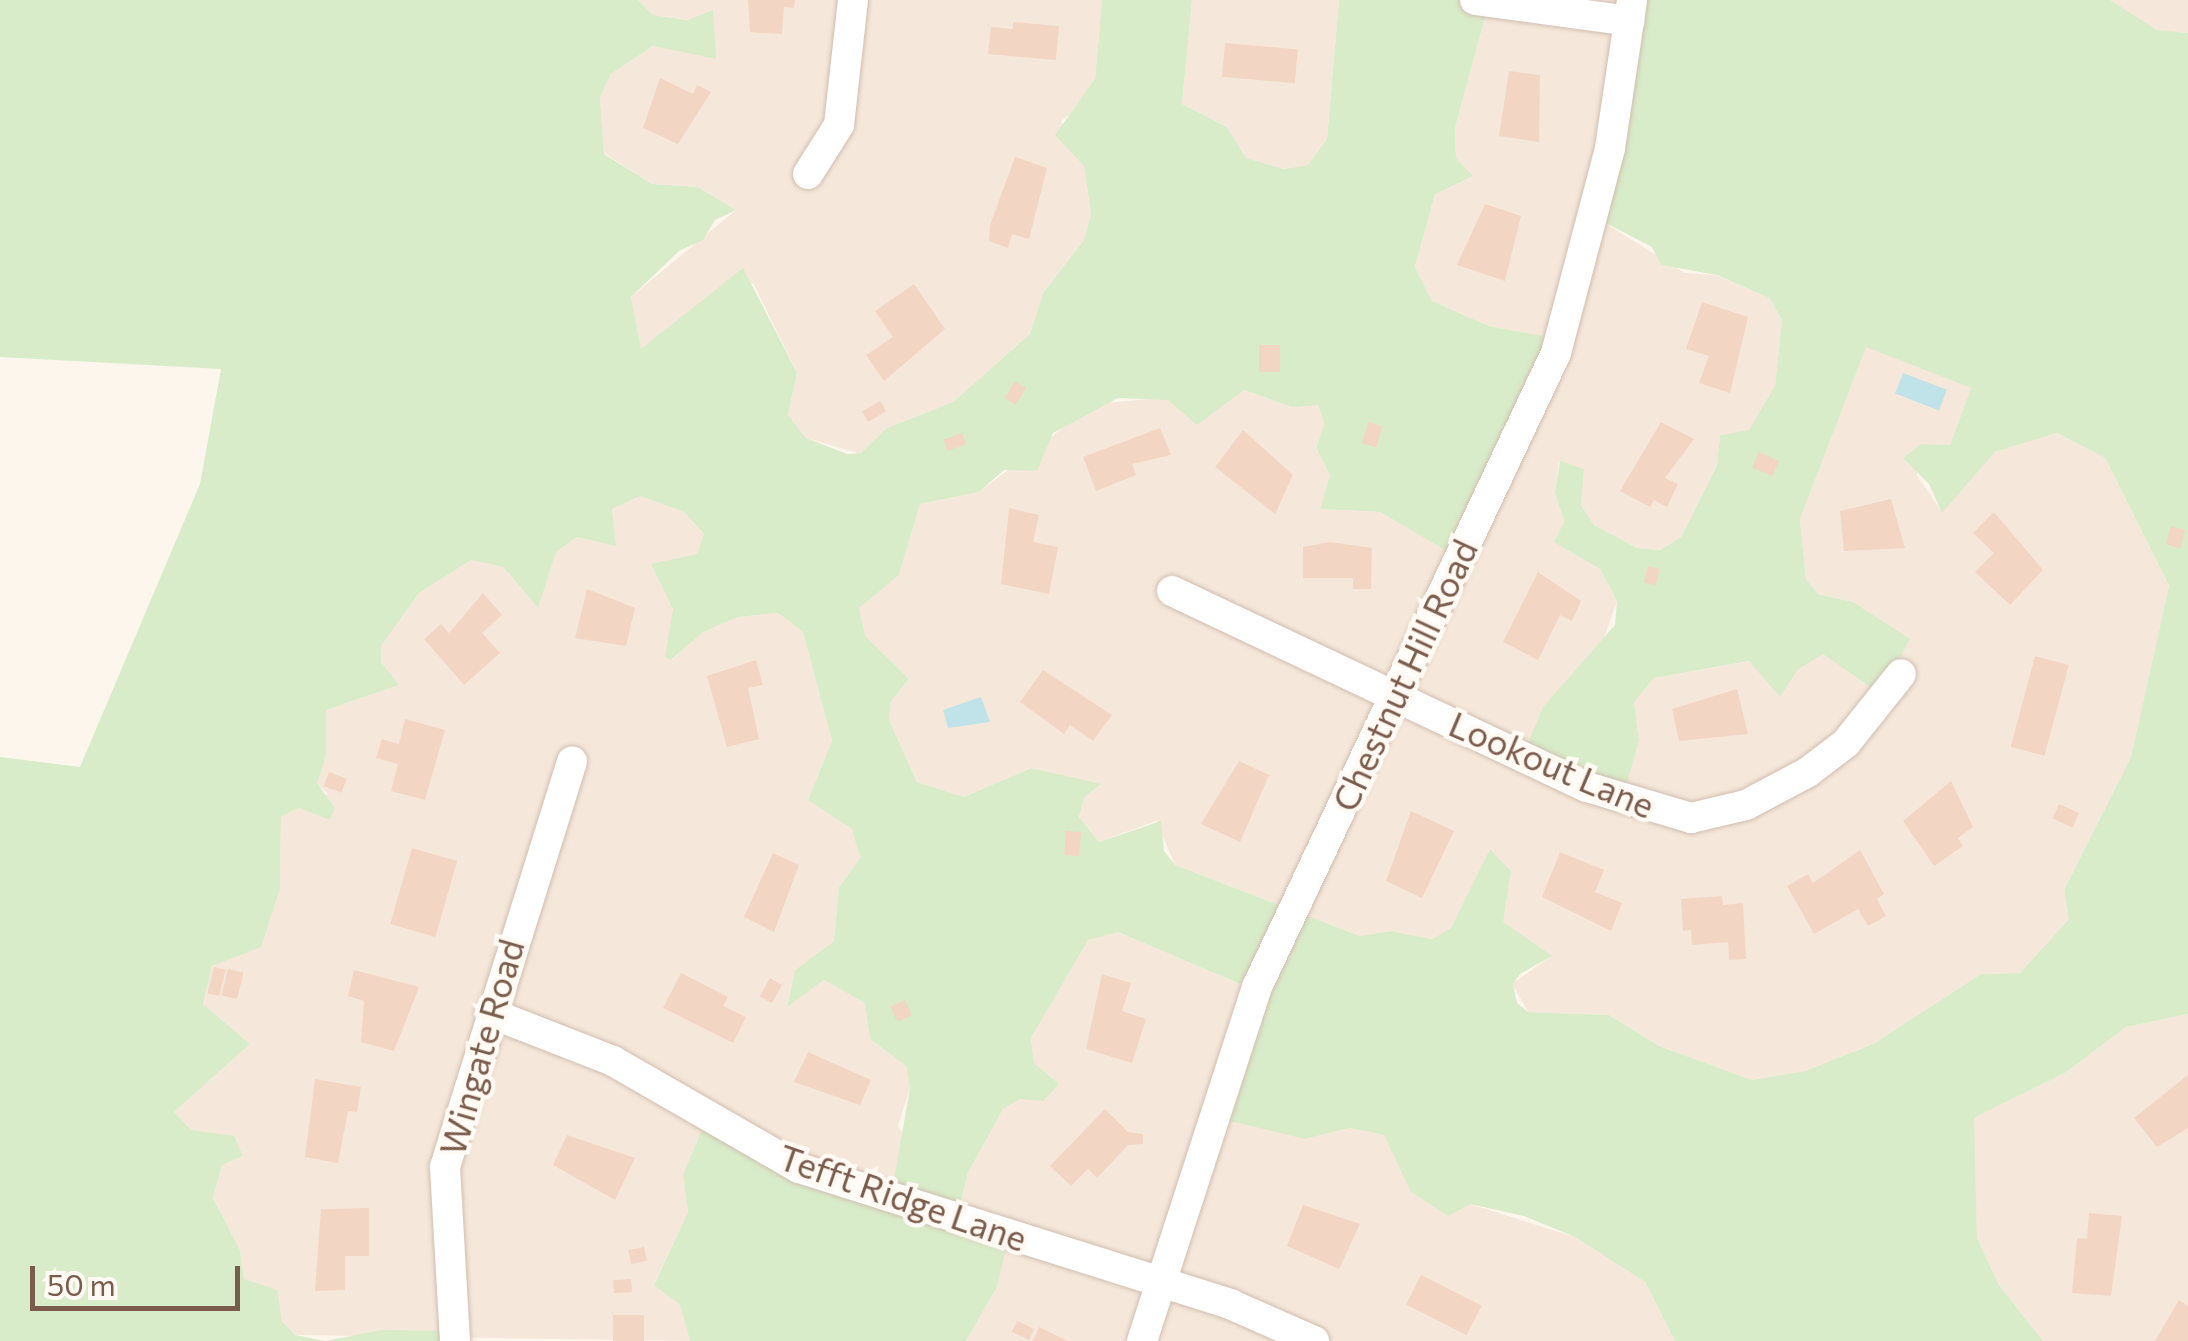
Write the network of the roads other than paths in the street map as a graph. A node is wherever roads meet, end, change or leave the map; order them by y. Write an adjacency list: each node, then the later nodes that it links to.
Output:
1 (854, 0): 4 (street)
2 (1474, 0): 3 (street)
3 (1631, 11): 7 (street, Chestnut Hill Road)
4 (808, 174)
5 (1172, 591): 7 (street, Lookout Lane)
6 (1901, 674): 7 (street, Lookout Lane)
7 (1394, 695): 10 (street, Chestnut Hill Road)
8 (572, 761): 9 (street, Wingate Road)
9 (490, 1013): 10 (street, Tefft Ridge Lane); 11 (street, Wingate Road)
10 (1163, 1284): 12 (street, Chestnut Hill Road); 13 (street, Tefft Ridge Lane)
11 (455, 1341)
12 (1142, 1341)
13 (1314, 1341)

